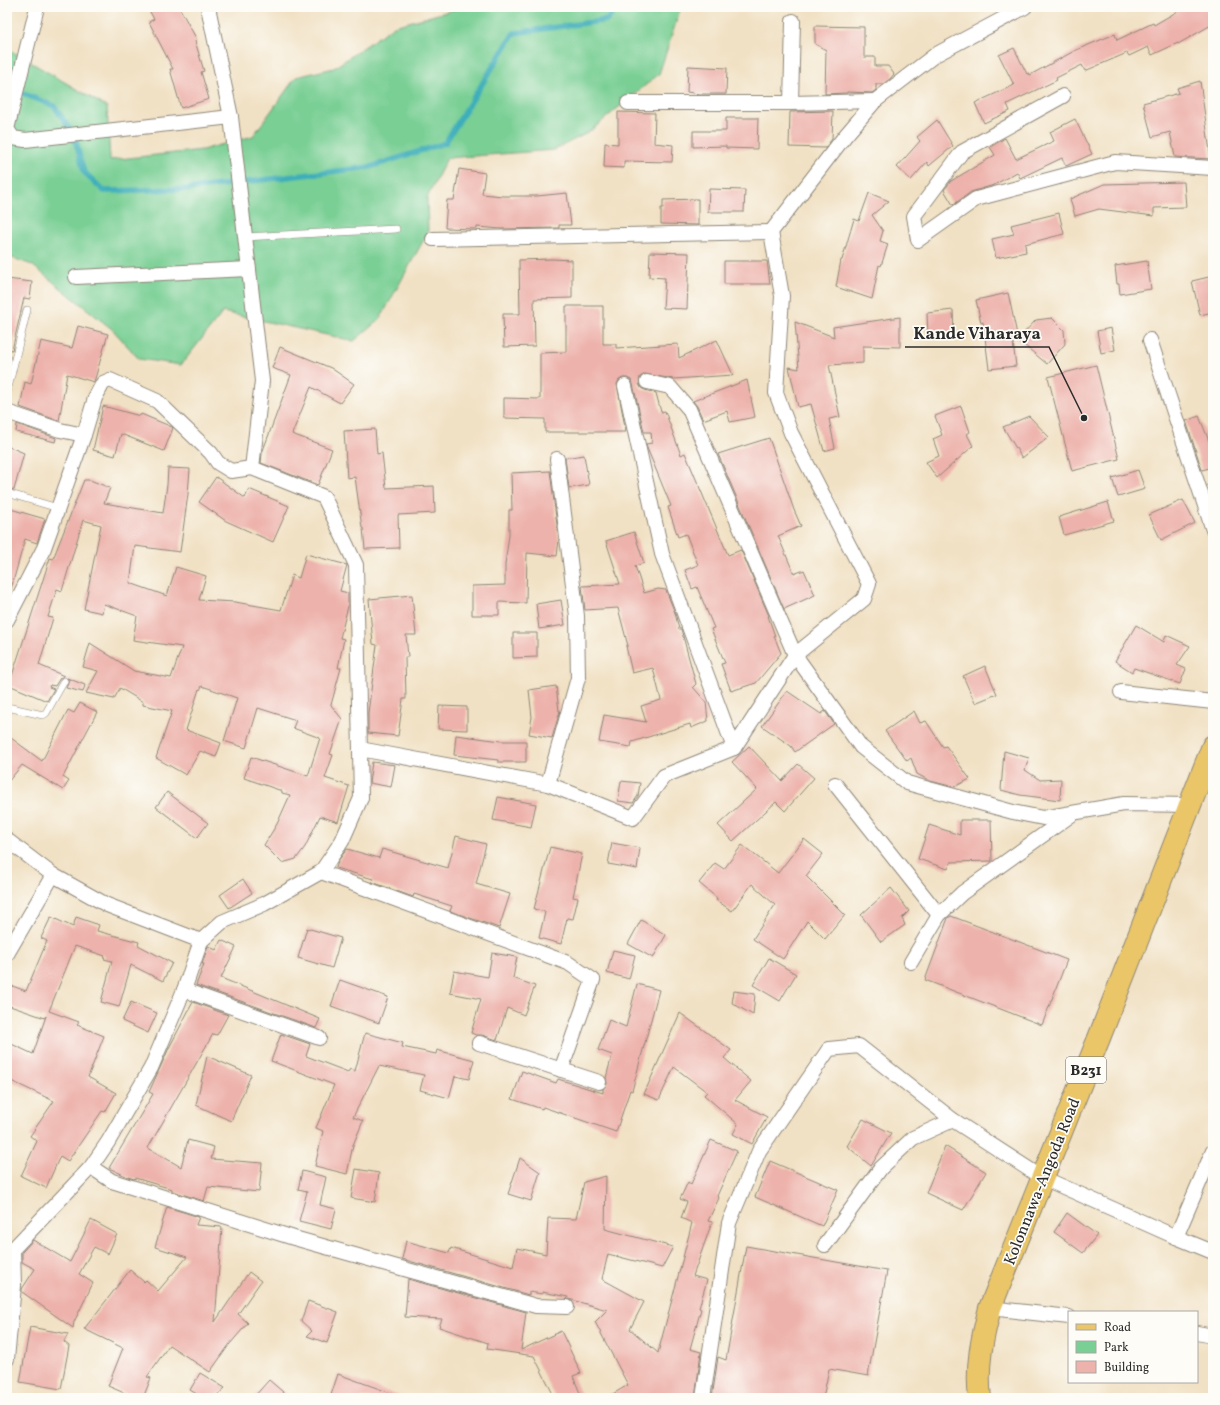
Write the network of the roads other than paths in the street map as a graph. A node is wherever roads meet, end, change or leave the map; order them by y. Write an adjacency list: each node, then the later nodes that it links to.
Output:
1 (37, 7): 9 (street)
2 (208, 7): 9 (street)
3 (1025, 7): 6 (street)
4 (793, 21): 8 (street)
5 (1063, 96): 10 (street)
6 (875, 102): 8 (street); 12 (street)
7 (628, 103): 8 (street)
8 (791, 103)
9 (231, 117): 13 (street)
10 (1213, 168)
11 (396, 229): 13 (lane)
12 (771, 232): 14 (street); 30 (street)
13 (245, 237): 15 (street)
14 (434, 239)
15 (249, 269): 16 (street); 25 (street)
16 (76, 277)
17 (28, 310): 21 (lane)
18 (1150, 340): 28 (street)
19 (647, 382): 30 (street)
20 (624, 386): 36 (street)
21 (7, 392)
22 (7, 412): 23 (street)
23 (84, 434): 25 (street); 27 (street)
24 (557, 459): 38 (street)
25 (252, 468): 37 (street)
26 (7, 493): 27 (lane)
27 (58, 508): 29 (street)
28 (1213, 530)
29 (7, 620)
30 (796, 655): 36 (street); 41 (street)
31 (64, 681): 34 (lane)
32 (1121, 692): 33 (street)
33 (1213, 702)
34 (7, 707)
35 (1213, 746): 40 (main road, Kolonnawa-Angoda Road / B231)
36 (734, 748): 38 (street)
37 (360, 749): 38 (street); 43 (street)
38 (548, 784)
39 (835, 784): 45 (street)
40 (1190, 805): 41 (street); 57 (main road, Kolonnawa-Angoda Road / B231)
41 (1074, 812): 45 (street)
42 (7, 840): 44 (street)
43 (321, 872): 46 (street); 52 (street)
44 (53, 875): 46 (street); 47 (street)
45 (939, 915): 48 (street)
46 (201, 941): 49 (street)
47 (7, 954)
48 (911, 962)
49 (184, 990): 50 (street); 56 (street)
50 (319, 1038)
51 (479, 1043): 52 (street)
52 (561, 1070): 53 (street)
53 (599, 1082)
54 (953, 1120): 57 (street); 59 (street); 67 (street)
55 (1213, 1151): 58 (street)
56 (91, 1167): 61 (street); 66 (street)
57 (1041, 1177): 58 (street); 62 (main road, Kolonnawa-Angoda Road / B231)
58 (1176, 1237): 60 (street)
59 (825, 1245)
60 (1213, 1252)
61 (567, 1307)
62 (990, 1308): 63 (street); 68 (main road, Kolonnawa-Angoda Road / B231)
63 (1068, 1317)
64 (1198, 1333): 65 (street)
65 (1213, 1336)
66 (7, 1359)
67 (703, 1398)
68 (980, 1398)

